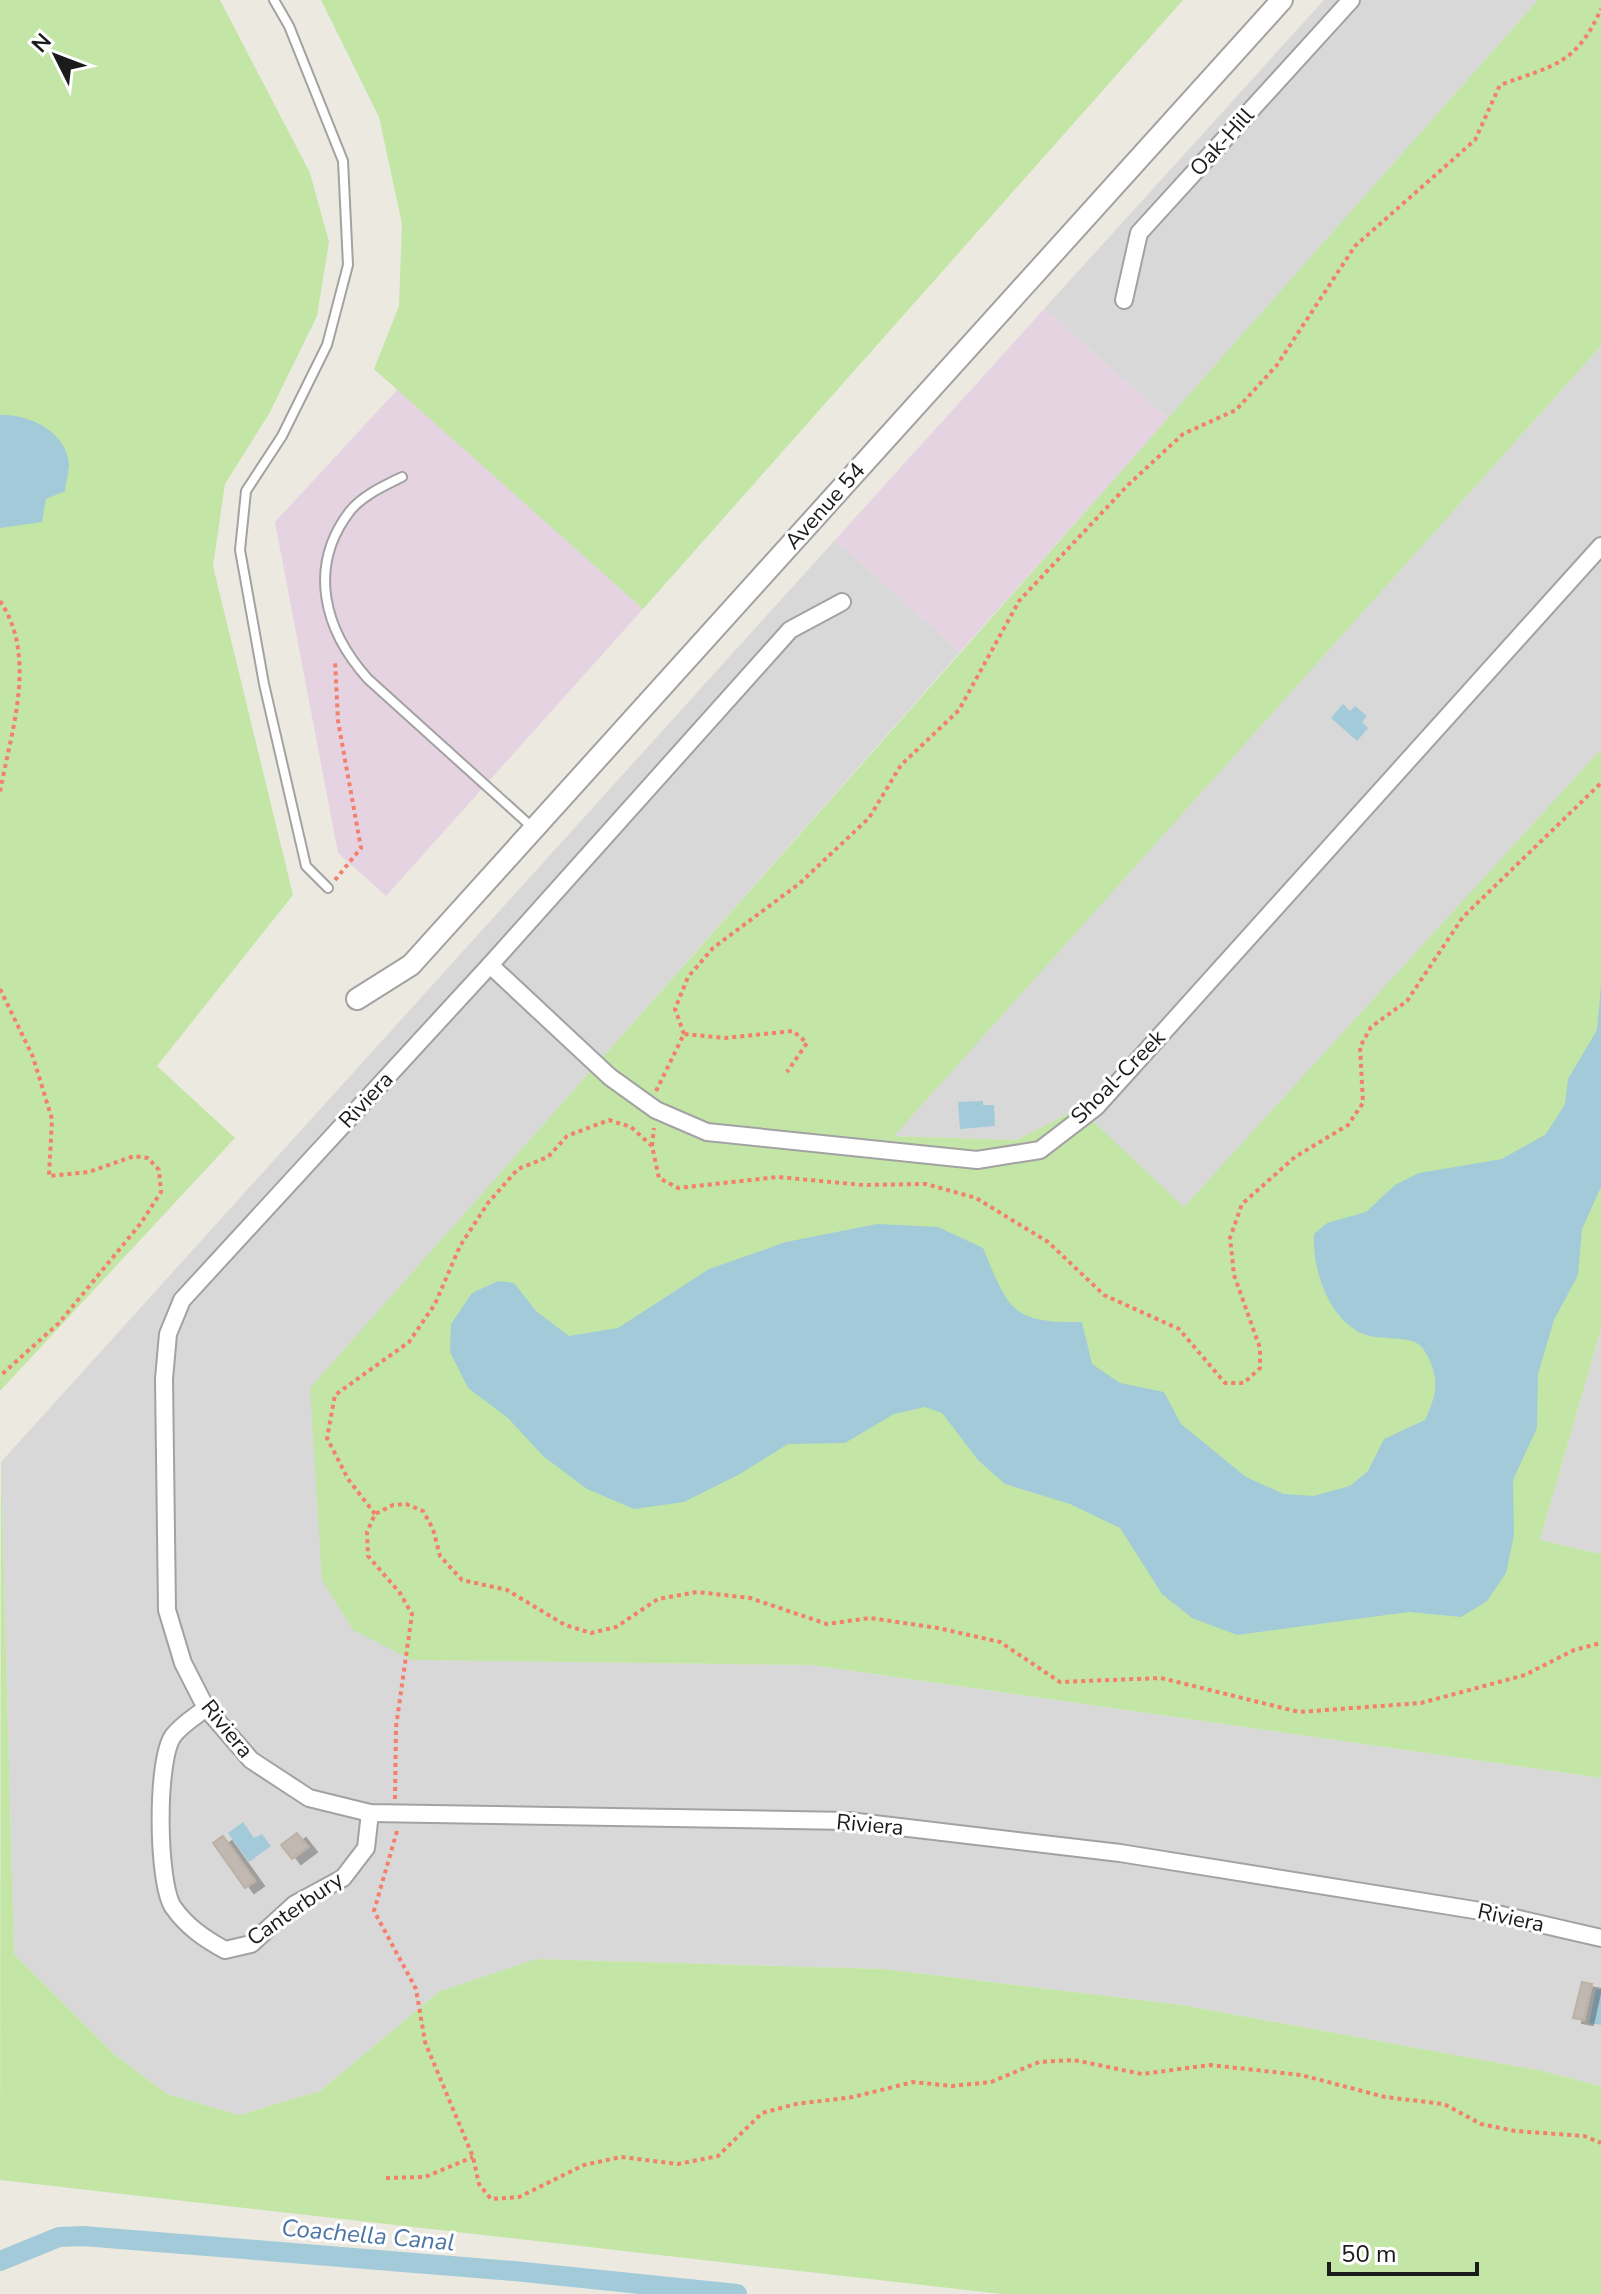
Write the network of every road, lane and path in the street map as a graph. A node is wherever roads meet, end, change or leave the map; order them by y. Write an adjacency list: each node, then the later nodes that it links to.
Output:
1 (274, 0): 14 (lane)
2 (1282, 0): 13 (street, Avenue 54)
3 (1351, 0): 5 (street, Oak-Hill)
4 (1601, 9): 18 (path)
5 (1124, 300)
6 (402, 477): 10 (lane)
7 (1601, 546): 20 (street, Shoal-Creek)
8 (0, 601): 12 (path)
9 (842, 602): 15 (street, Riviera)
10 (334, 633): 13 (lane); 14 (path)
11 (1601, 783): 21 (path)
12 (0, 792)
13 (534, 829): 17 (street, Avenue 54)
14 (328, 888)
15 (490, 965): 20 (street, Shoal-Creek); 25 (street, Riviera)
16 (0, 989): 22 (path)
17 (357, 999)
18 (684, 1034): 19 (path); 20 (path)
19 (787, 1072)
20 (656, 1110): 21 (path)
21 (652, 1146): 23 (path)
22 (0, 1376)
23 (375, 1514): 24 (path); 27 (path)
24 (1601, 1643)
25 (206, 1708): 26 (street, Riviera); 26 (street, Canterbury)
26 (370, 1813): 27 (street, Riviera)
27 (396, 1814): 28 (street, Riviera); 30 (path)
28 (1601, 1936)
29 (1601, 2143): 30 (path)
30 (473, 2157): 31 (path)
31 (386, 2178)

